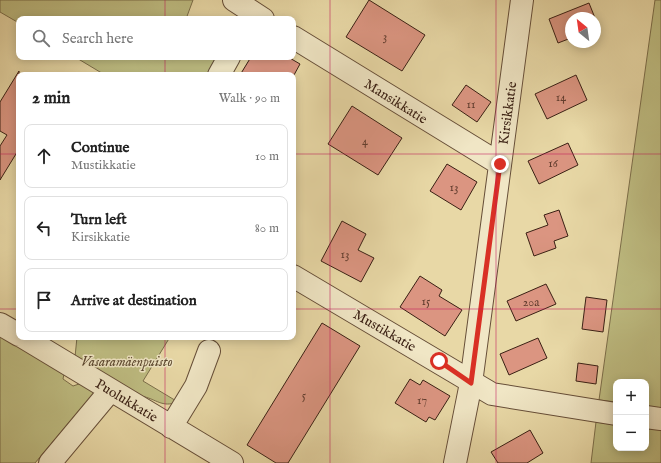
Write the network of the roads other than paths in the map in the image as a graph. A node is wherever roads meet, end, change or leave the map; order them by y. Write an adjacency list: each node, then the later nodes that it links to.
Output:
1 (234, 0): 3 (street)
2 (522, 0): 7 (street, Kirsikkatie)
3 (255, 16)
4 (296, 39): 7 (street, Mansikkatie)
5 (227, 60): 6 (street)
6 (221, 72)
7 (500, 164): 13 (street, Kirsikkatie)
8 (296, 278): 13 (street, Mustikkatie)
9 (0, 324): 10 (street)
10 (16, 333)
11 (27, 340): 14 (street, Puolukkatie)
12 (209, 351): 18 (street)
13 (471, 383): 15 (street, Mustikkatie); 21 (street, Kirsikkatie)
14 (110, 391): 18 (street, Puolukkatie); 19 (street)
15 (613, 414)
16 (649, 417): 17 (street)
17 (661, 419)
18 (170, 427): 20 (street, Puolukkatie)
19 (50, 463)
20 (232, 463)
21 (455, 463)

